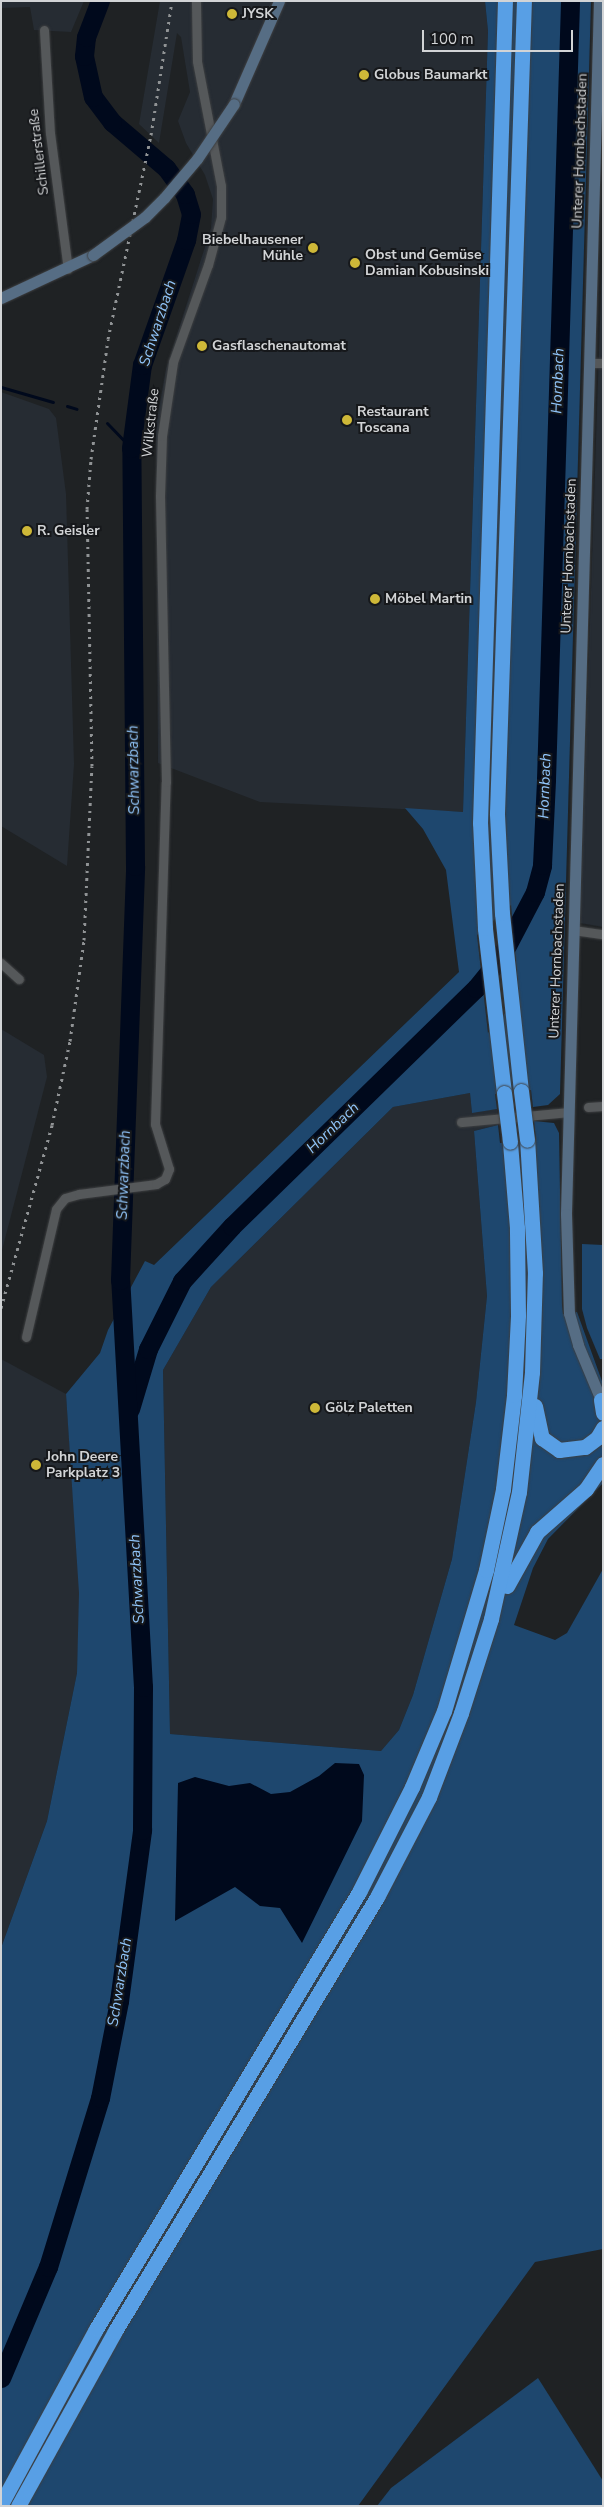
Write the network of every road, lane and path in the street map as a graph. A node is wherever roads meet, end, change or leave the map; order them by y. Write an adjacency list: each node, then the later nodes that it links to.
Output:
1 (196, 1): 19 (street, Wilkstraße)
2 (279, 1): 7 (street, bridge)
3 (505, 1): 25 (highway, bridge)
4 (524, 1): 20 (highway, bridge)
5 (599, 1): 9 (street, Unterer Hornbachstaden)
6 (44, 30): 7 (street, Schillerstraße)
7 (68, 269): 8 (street)
8 (1, 298)
9 (589, 363): 10 (street); 11 (street, Unterer Hornbachstaden)
10 (603, 363)
11 (573, 930): 12 (street); 17 (street, Unterer Hornbachstaden)
12 (603, 934)
13 (1, 963): 14 (street)
14 (19, 979)
15 (603, 1106): 16 (street)
16 (588, 1107)
17 (568, 1112): 18 (street); 21 (street, Unterer Hornbachstaden)
18 (461, 1122)
19 (26, 1337)
20 (532, 1372): 22 (highway); 24 (highway)
21 (602, 1406)
22 (603, 1428)
23 (603, 1464): 24 (highway)
24 (491, 1620): 26 (highway)
25 (1, 2504)
26 (18, 2506)

